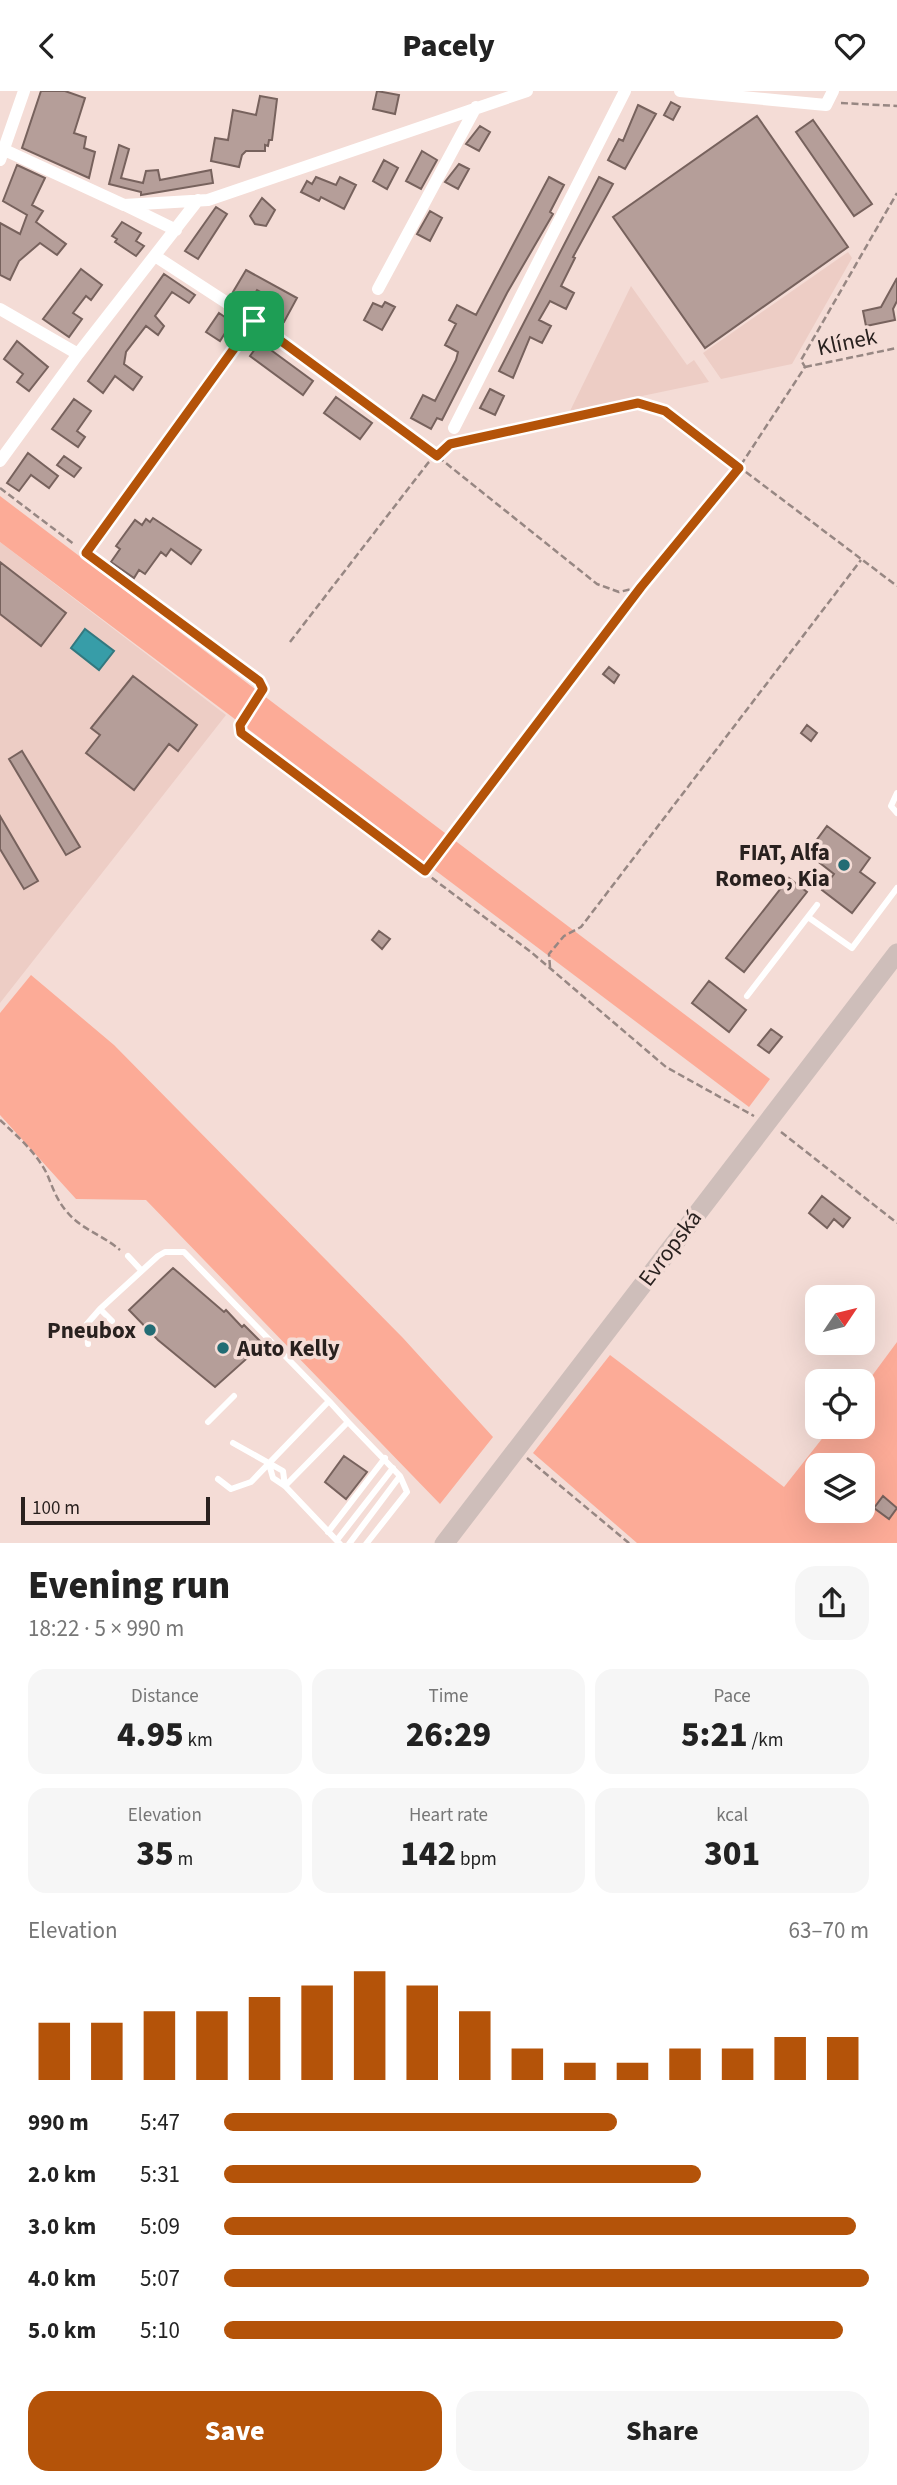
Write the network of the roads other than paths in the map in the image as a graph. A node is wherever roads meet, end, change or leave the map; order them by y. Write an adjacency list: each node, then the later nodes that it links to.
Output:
1 (24, 91): 7 (street)
2 (527, 91): 6 (street)
3 (625, 91): 15 (street)
4 (680, 91): 5 (street)
5 (830, 96)
6 (476, 107): 8 (street); 12 (street)
7 (1, 152): 9 (street)
8 (198, 200): 9 (street); 10 (street)
9 (124, 205): 10 (street)
10 (176, 230): 11 (street)
11 (155, 256): 14 (street); 17 (street)
12 (378, 289)
13 (0, 309): 14 (street)
14 (78, 354): 16 (street)
15 (454, 428)
16 (0, 461)
17 (86, 553)
18 (897, 793): 19 (lane)
19 (897, 813)
20 (897, 888): 22 (lane)
21 (817, 905): 22 (lane)
22 (808, 917): 24 (lane)
23 (897, 953): 45 (main road, Evropská)
24 (747, 996)
25 (128, 1256): 26 (lane)
26 (141, 1270): 27 (lane); 31 (lane)
27 (100, 1309): 28 (lane); 29 (lane)
28 (111, 1321)
29 (88, 1344)
30 (234, 1396): 32 (lane)
31 (329, 1401): 33 (lane); 36 (lane)
32 (208, 1422)
33 (348, 1422): 35 (lane); 40 (lane)
34 (233, 1443): 36 (lane)
35 (384, 1458): 37 (lane); 41 (lane)
36 (269, 1464): 39 (lane); 40 (lane); 40 (lane)
37 (393, 1468): 38 (lane); 42 (lane)
38 (400, 1476): 43 (lane); 44 (lane)
39 (218, 1479)
40 (285, 1486): 41 (lane)
41 (328, 1532): 42 (lane)
42 (338, 1542)
43 (349, 1543)
44 (366, 1543)
45 (444, 1543)

